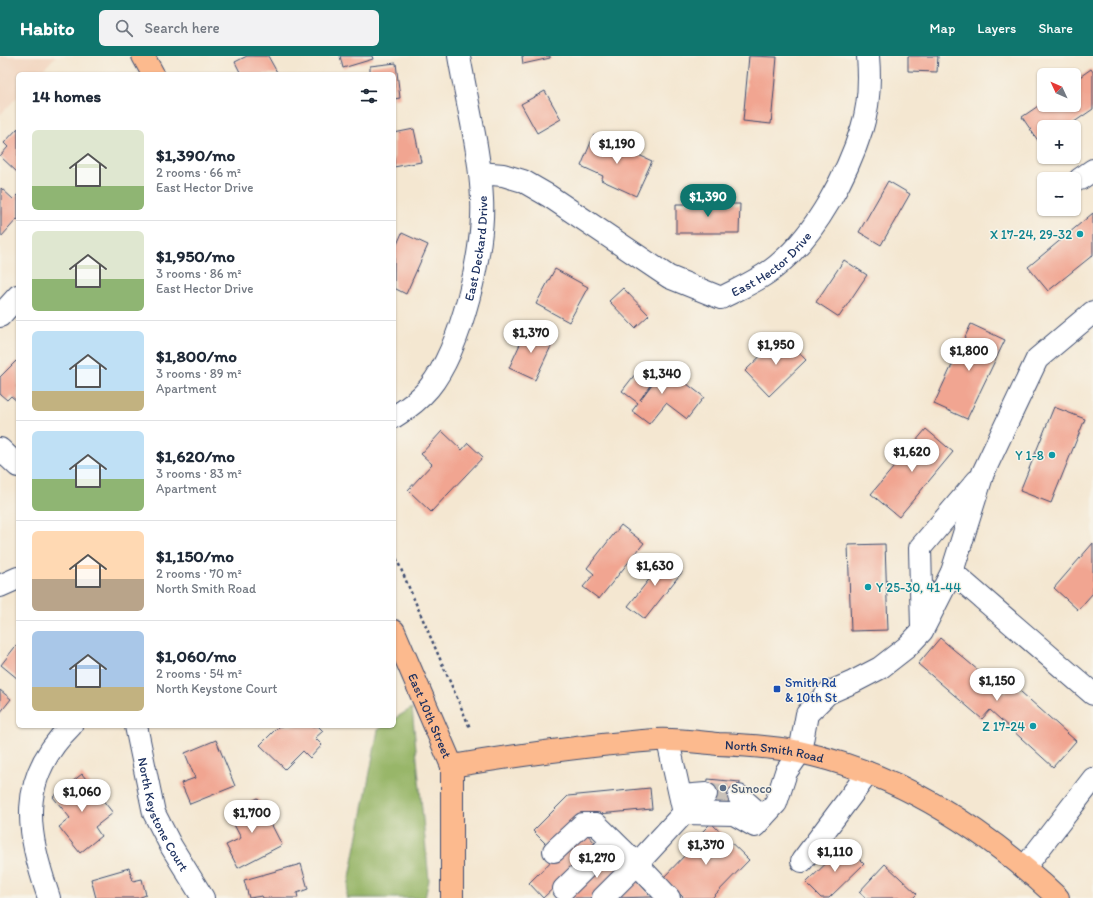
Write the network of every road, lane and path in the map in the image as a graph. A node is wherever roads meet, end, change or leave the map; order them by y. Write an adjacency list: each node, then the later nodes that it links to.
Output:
1 (143, 56): 4 (main road)
2 (459, 56): 5 (street, East Deckard Drive)
3 (868, 56): 5 (street, East Hector Drive)
4 (151, 72)
5 (480, 173): 9 (street, East Deckard Drive)
6 (16, 298): 8 (street)
7 (1093, 312): 12 (street)
8 (0, 316)
9 (396, 416)
10 (0, 449): 11 (street)
11 (16, 464)
12 (983, 473): 14 (street); 17 (street)
13 (396, 558): 22 (path)
14 (952, 572): 17 (street); 19 (street)
15 (16, 579): 16 (street)
16 (0, 586)
17 (922, 631): 24 (street)
18 (396, 636): 25 (main road, East 10th Street)
19 (1089, 683)
20 (69, 728): 39 (street)
21 (136, 728): 40 (street, North Keystone Court)
22 (470, 728)
23 (668, 741): 24 (main road, North Smith Road); 25 (main road, North Smith Road); 30 (street)
24 (800, 752): 26 (main road, North Smith Road); 31 (street)
25 (452, 766): 41 (main road, East 10th Street)
26 (868, 773): 34 (street); 36 (main road, North Smith Road)
27 (1093, 779): 36 (street)
28 (706, 794): 30 (street)
29 (739, 796): 31 (street)
30 (682, 805): 31 (street); 35 (street)
31 (763, 817)
32 (612, 841): 33 (street); 35 (street); 37 (street)
33 (554, 851)
34 (802, 861)
35 (637, 864): 38 (street); 42 (street)
36 (1025, 867): 43 (main road, North Smith Road)
37 (564, 889)
38 (663, 896)
39 (49, 898)
40 (203, 898)
41 (452, 898)
42 (603, 898)
43 (1058, 898)

